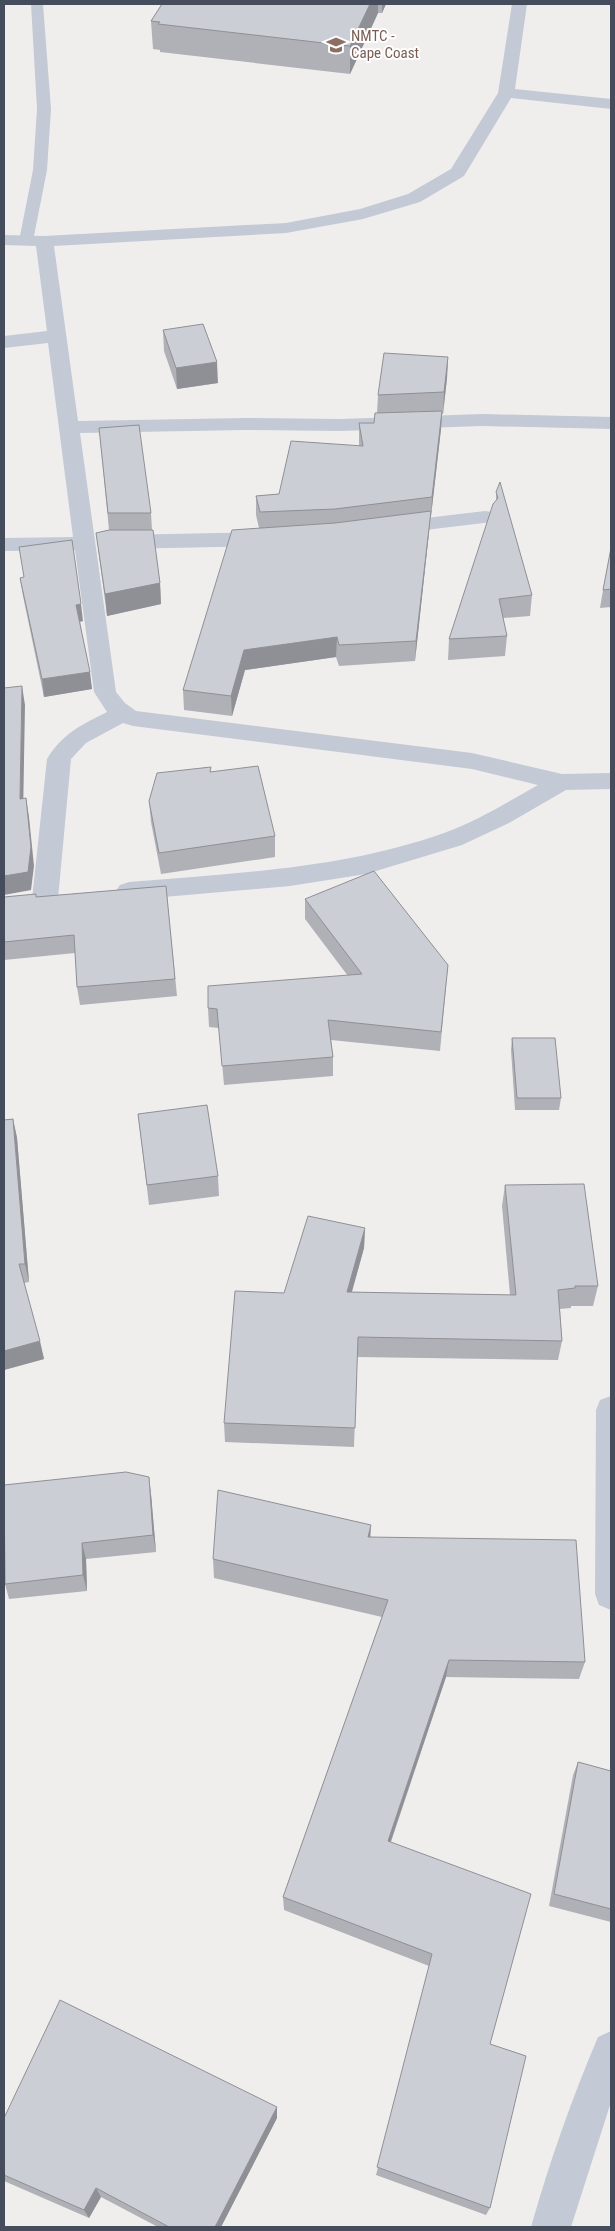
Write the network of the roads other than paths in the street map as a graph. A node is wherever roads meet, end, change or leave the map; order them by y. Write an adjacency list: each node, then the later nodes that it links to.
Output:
1 (37, 4): 6 (lane)
2 (519, 4): 3 (street)
3 (506, 93): 4 (street); 6 (street)
4 (611, 104)
5 (4, 240): 6 (street)
6 (35, 241): 7 (street)
7 (57, 336): 8 (street); 10 (street)
8 (4, 342)
9 (611, 423): 10 (street)
10 (70, 427): 14 (street)
11 (485, 517): 12 (street)
12 (372, 530)
13 (288, 537): 14 (street)
14 (85, 543): 15 (street); 16 (street)
15 (4, 545)
16 (121, 714): 18 (street); 20 (street)
17 (611, 780): 18 (street)
18 (562, 782): 19 (street)
19 (102, 894)
20 (20, 902)
21 (611, 1410): 22 (street)
22 (611, 1594)
23 (611, 2050): 24 (street)
24 (551, 2227)

